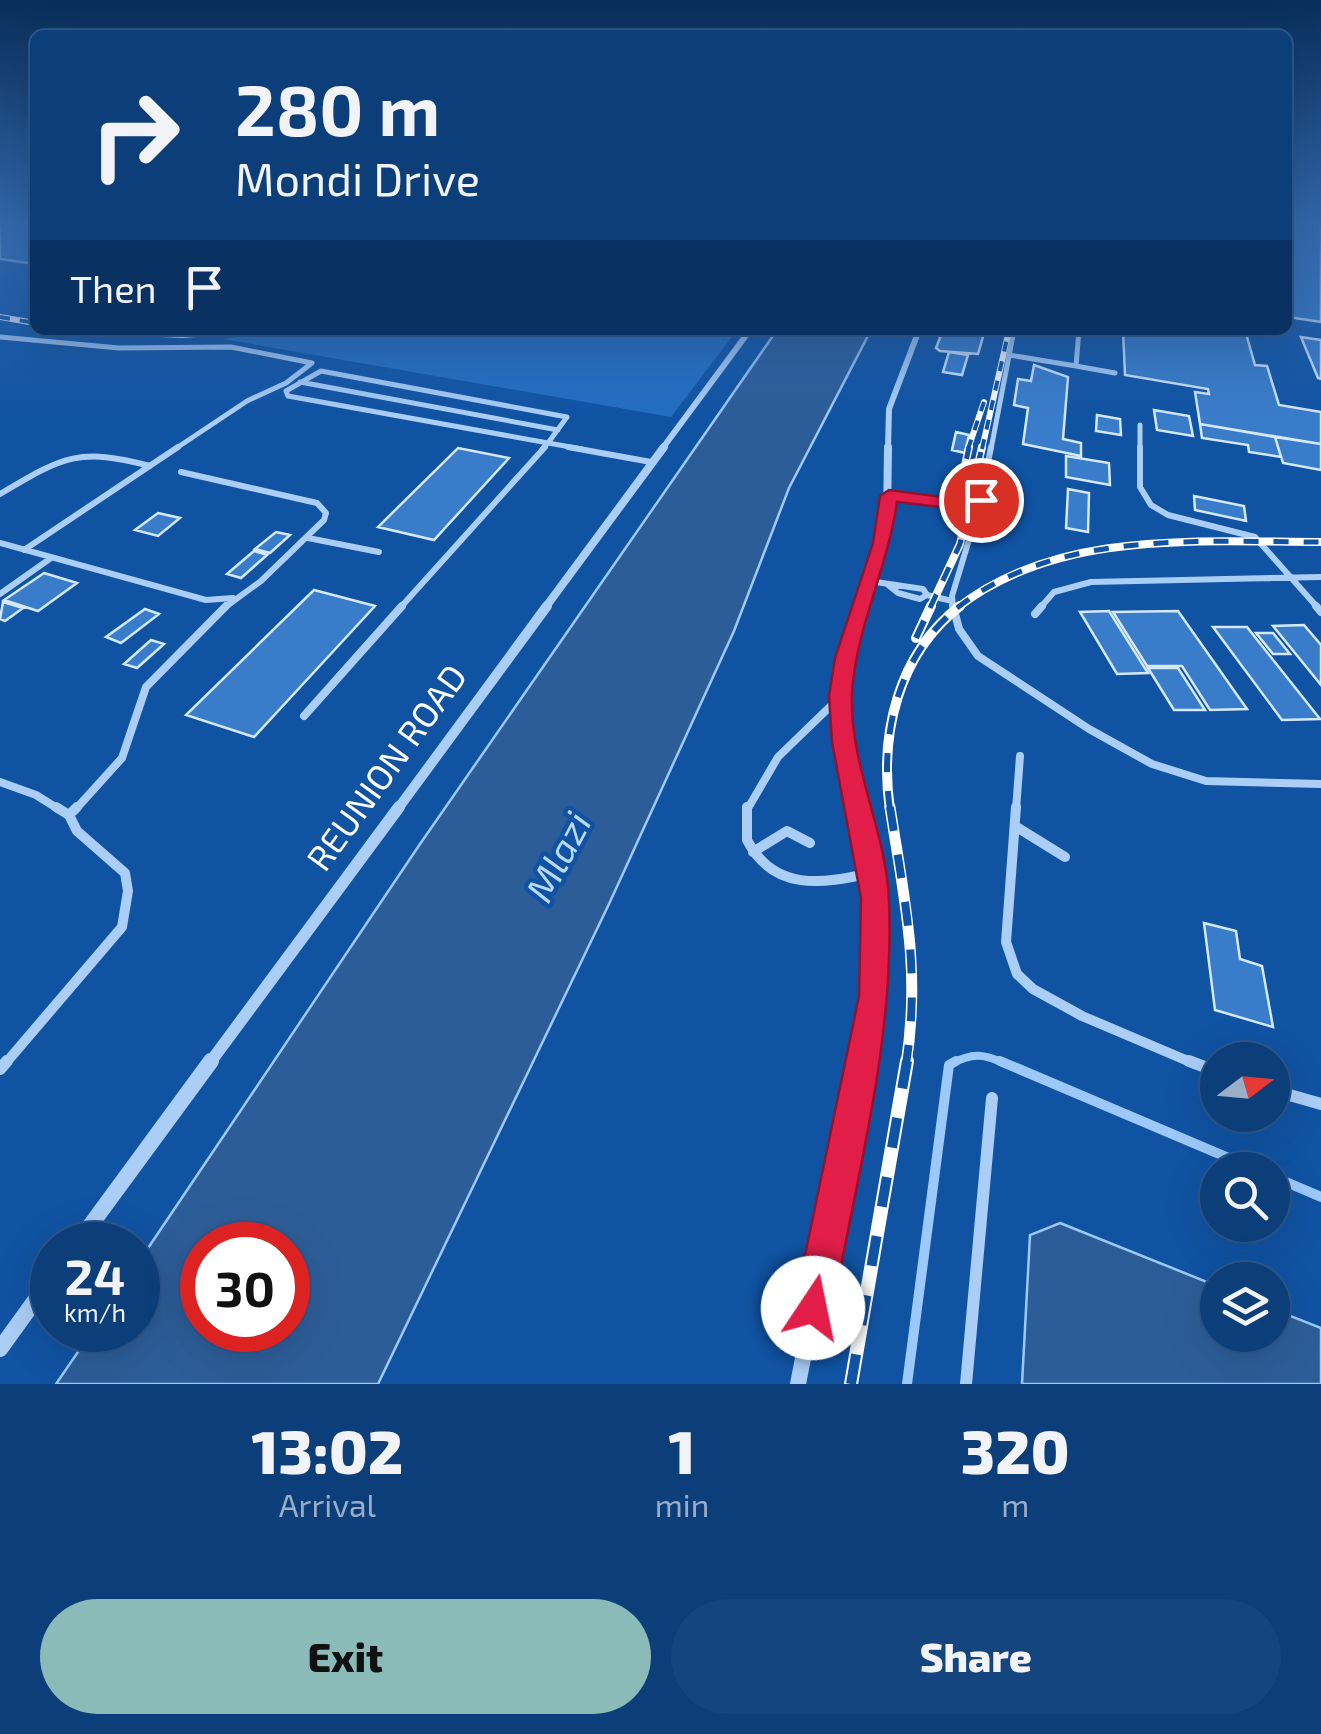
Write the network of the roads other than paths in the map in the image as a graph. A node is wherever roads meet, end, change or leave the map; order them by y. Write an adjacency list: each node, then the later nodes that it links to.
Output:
1 (746, 335): 16 (street, REUNION ROAD)
2 (917, 335): 20 (street)
3 (1013, 335): 6 (lane)
4 (1079, 335): 7 (lane)
5 (0, 337): 17 (lane)
6 (1010, 355): 7 (lane); 21 (lane)
7 (1076, 366): 8 (lane)
8 (1115, 373)
9 (300, 382): 10 (lane); 11 (lane); 12 (lane)
10 (441, 392): 11 (lane); 14 (lane)
11 (426, 406): 12 (lane); 14 (lane)
12 (412, 418): 15 (lane)
13 (1140, 424): 28 (lane)
14 (558, 430): 15 (lane)
15 (548, 442): 16 (lane); 36 (lane)
16 (651, 462): 51 (street, REUNION ROAD)
17 (150, 466): 19 (lane); 24 (lane)
18 (181, 472): 22 (lane)
19 (0, 494)
20 (889, 496): 21 (lane); 29 (street)
21 (981, 500): 32 (lane)
22 (308, 538): 25 (lane); 31 (lane)
23 (0, 543): 24 (lane)
24 (24, 550): 26 (lane)
25 (379, 552)
26 (51, 558): 30 (lane); 31 (lane)
27 (1321, 577): 28 (lane)
28 (1288, 578): 33 (lane); 34 (lane)
29 (870, 581): 32 (lane); 35 (street)
30 (0, 594)
31 (234, 598): 40 (lane)
32 (952, 601): 39 (lane)
33 (1321, 612)
34 (1035, 614)
35 (841, 696): 43 (lane); 45 (street)
36 (304, 716)
37 (1020, 756): 41 (lane)
38 (0, 782): 40 (lane)
39 (1321, 784)
40 (68, 815): 47 (lane)
41 (1015, 826): 44 (lane); 46 (lane)
42 (810, 843): 43 (lane)
43 (753, 852): 45 (lane)
44 (1065, 857)
45 (871, 873): 54 (street)
46 (1200, 1064)
47 (0, 1069)
48 (1290, 1095): 50 (lane)
49 (992, 1098): 55 (lane)
50 (1321, 1104)
51 (93, 1222)
52 (30, 1308): 53 (street)
53 (0, 1349)
54 (798, 1384)
55 (966, 1384)

